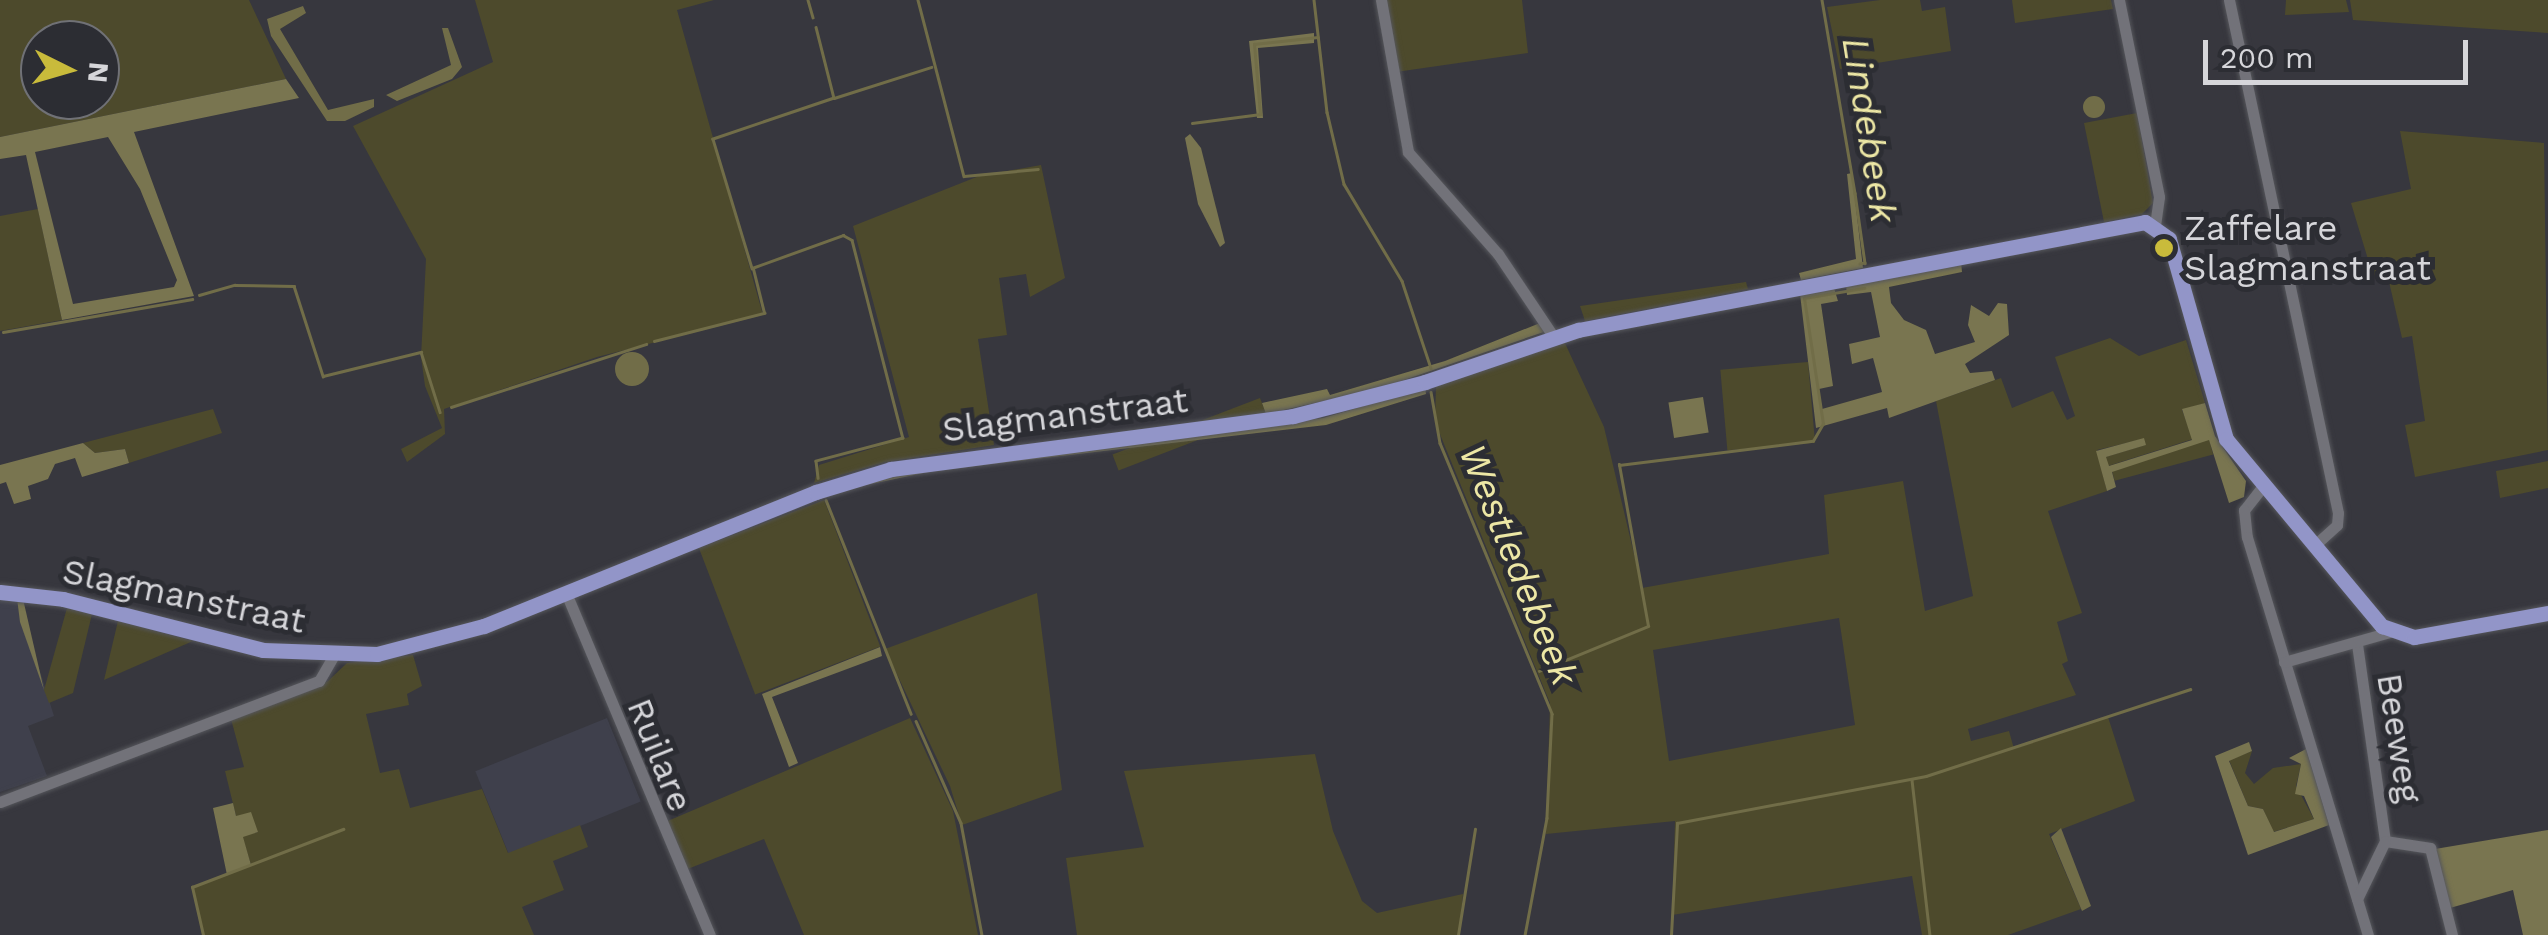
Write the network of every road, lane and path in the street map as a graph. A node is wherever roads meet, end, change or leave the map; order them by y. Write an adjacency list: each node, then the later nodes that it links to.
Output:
1 (1381, 0): 5 (street)
2 (2119, 0): 4 (street)
3 (2229, 0): 7 (street)
4 (2155, 224): 5 (main road, Slagmanstraat); 6 (main road)
5 (1553, 336): 9 (main road, Slagmanstraat)
6 (2263, 486): 7 (main road); 14 (street)
7 (2315, 545): 11 (main road)
8 (0, 592): 13 (main road, Slagmanstraat)
9 (566, 593): 13 (main road, Slagmanstraat); 18 (street, Ruilare)
10 (2548, 613): 11 (main road)
11 (2390, 632): 12 (street)
12 (2357, 644): 14 (street); 16 (street, Beeweg)
13 (332, 657): 15 (street)
14 (2284, 662): 17 (street)
15 (0, 802)
16 (2385, 841): 17 (street, Beeweg); 20 (street, Beeweg)
17 (2357, 899): 19 (street)
18 (710, 935)
19 (2368, 935)
20 (2452, 935)

